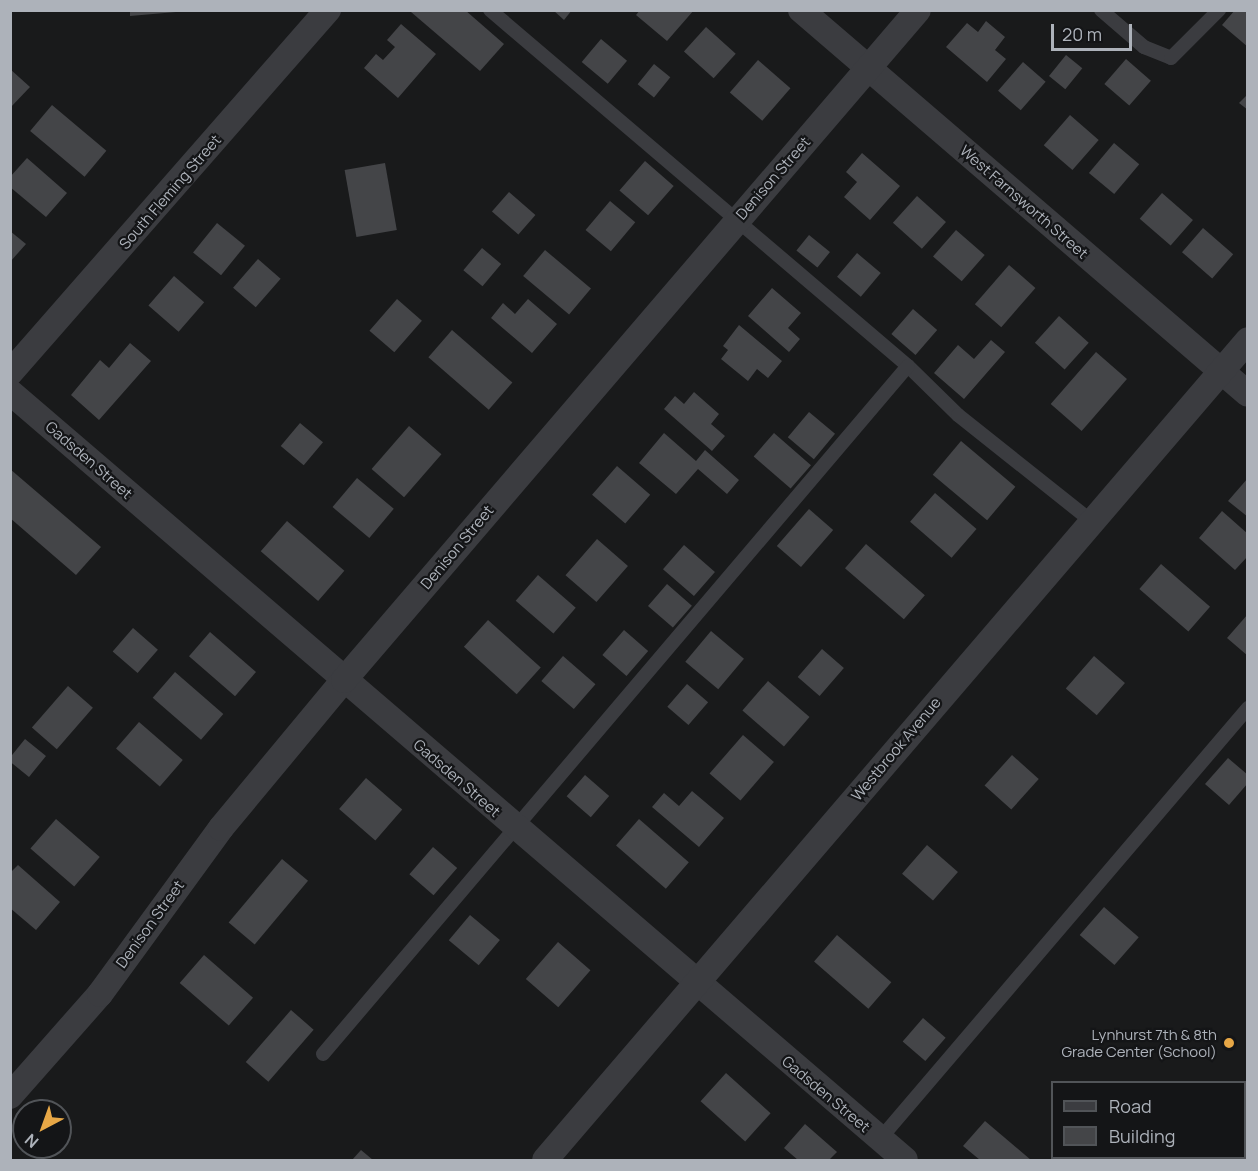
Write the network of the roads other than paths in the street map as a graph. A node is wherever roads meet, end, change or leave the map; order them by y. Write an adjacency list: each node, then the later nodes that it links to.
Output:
1 (328, 10): 12 (street, South Fleming Street)
2 (490, 10): 8 (lane)
3 (801, 10): 7 (street, West Farnsworth Street)
4 (918, 10): 7 (street, Denison Street)
5 (1101, 10): 6 (lane)
6 (1219, 10)
7 (868, 68): 8 (street, Denison Street); 11 (street, West Farnsworth Street)
8 (736, 220): 10 (lane); 16 (street, Denison Street)
9 (1248, 339): 11 (street, Westbrook Avenue)
10 (908, 366): 15 (lane); 18 (lane)
11 (1220, 371): 14 (street, West Farnsworth Street); 15 (street, Westbrook Avenue)
12 (10, 373)
13 (10, 392): 16 (street, Gadsden Street)
14 (1248, 394)
15 (1090, 520): 19 (street, Westbrook Avenue)
16 (344, 680): 18 (street, Gadsden Street); 21 (street, Denison Street)
17 (1248, 708): 22 (lane)
18 (513, 826): 19 (street, Gadsden Street); 20 (lane)
19 (693, 982): 22 (street, Gadsden Street); 23 (street, Westbrook Avenue)
20 (322, 1054)
21 (10, 1096)
22 (880, 1139): 24 (street, Gadsden Street)
23 (545, 1161)
24 (905, 1161)

